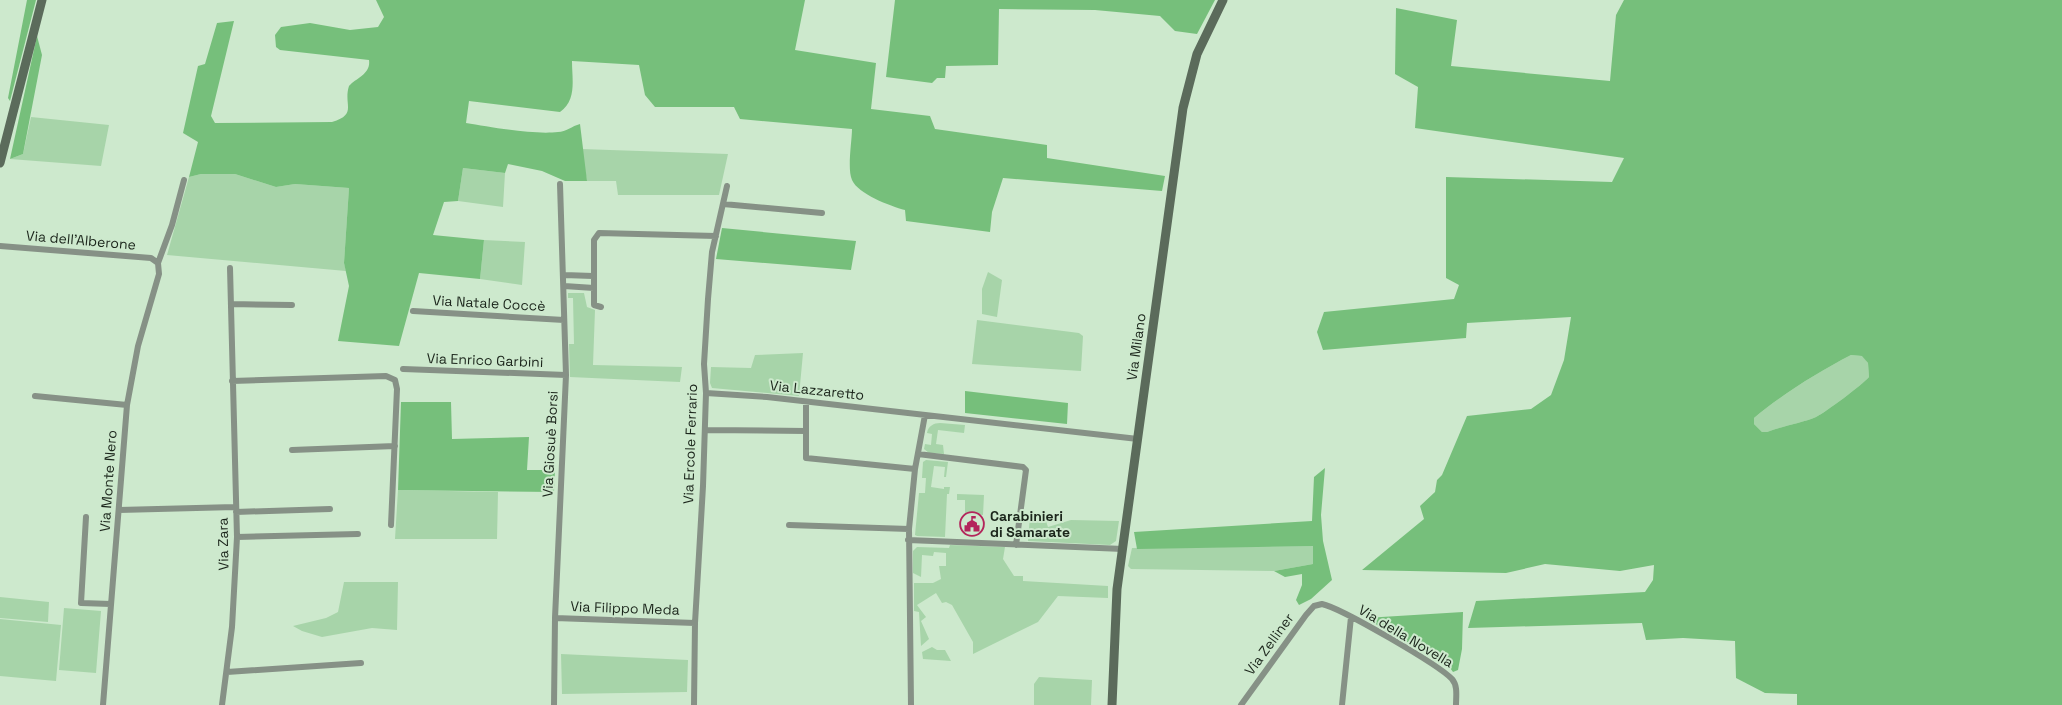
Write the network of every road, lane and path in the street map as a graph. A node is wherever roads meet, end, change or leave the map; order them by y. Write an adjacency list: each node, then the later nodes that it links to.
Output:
1 (42, 0): 3 (street)
2 (1223, 0): 32 (street, Via Milano)
3 (0, 162)
4 (184, 180): 11 (street, Via Monte Nero)
5 (560, 184): 13 (street, Via Giosuè Borsi)
6 (727, 186): 7 (street, Via Ercole Ferrario)
7 (723, 204): 8 (street); 9 (street, Via Ercole Ferrario)
8 (822, 213)
9 (716, 236): 14 (street); 25 (street, Via Ercole Ferrario)
10 (0, 246): 11 (street, Via dell'Alberone)
11 (158, 263): 28 (street, Via Monte Nero)
12 (230, 268): 17 (street, Via Zara)
13 (564, 275): 14 (street); 15 (street, Via Giosuè Borsi)
14 (593, 276): 16 (street)
15 (564, 286): 16 (street); 21 (street, Via Giosuè Borsi)
16 (594, 288): 19 (street)
17 (231, 304): 18 (street); 24 (street, Via Zara)
18 (292, 304)
19 (601, 307)
20 (413, 311): 21 (street, Via Natale Coccè)
21 (564, 320): 23 (street, Via Giosuè Borsi)
22 (403, 369): 23 (street, Via Enrico Garbini)
23 (566, 375): 52 (street, Via Giosuè Borsi)
24 (232, 381): 33 (street); 37 (street, Via Zara)
25 (706, 393): 27 (street, Via Lazzaretto); 30 (street, Via Ercole Ferrario)
26 (35, 396): 28 (street)
27 (806, 402): 29 (street, Via Lazzaretto); 31 (street)
28 (127, 405): 39 (street, Via Monte Nero)
29 (925, 415): 32 (street, Via Lazzaretto); 35 (street)
30 (705, 430): 31 (street); 53 (street, Via Ercole Ferrario)
31 (806, 431): 36 (street)
32 (1138, 439): 48 (street, Via Milano)
33 (395, 446): 34 (street); 42 (street)
34 (292, 450)
35 (918, 454): 36 (street); 47 (street)
36 (915, 469): 43 (street)
37 (236, 509): 38 (street); 39 (street); 45 (street, Via Zara)
38 (330, 509)
39 (119, 510): 49 (street, Via Monte Nero)
40 (86, 516): 49 (street)
41 (789, 525): 43 (street)
42 (391, 526)
43 (909, 529): 46 (street)
44 (358, 534): 45 (street)
45 (237, 536): 55 (street, Via Zara)
46 (908, 540): 47 (street); 60 (street)
47 (1016, 545): 48 (street)
48 (1122, 549): 61 (street, Via Milano)
49 (111, 604): 56 (street, Via Monte Nero)
50 (1322, 604): 51 (street, Via della Novella); 62 (street, Via Zelliner)
51 (1352, 617): 63 (street); 64 (street, Via della Novella)
52 (555, 618): 53 (street, Via Filippo Meda); 58 (street, Via Giosuè Borsi)
53 (695, 624): 59 (street, Via Ercole Ferrario)
54 (361, 663): 55 (street)
55 (226, 672): 57 (street, Via Zara)
56 (103, 705)
57 (222, 705)
58 (554, 705)
59 (694, 705)
60 (911, 705)
61 (1112, 705)
62 (1241, 705)
63 (1342, 705)
64 (1456, 705)

